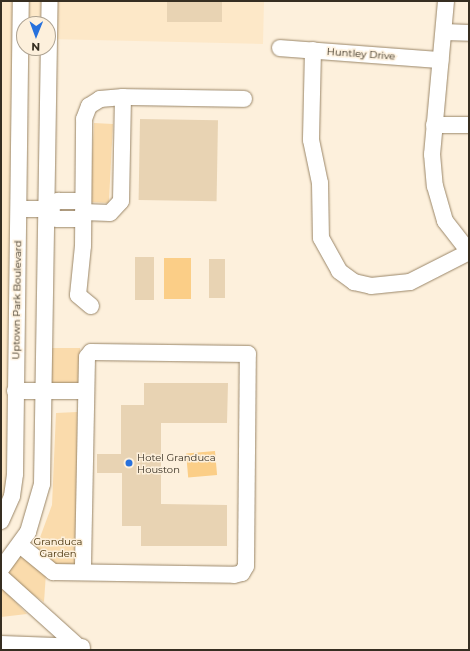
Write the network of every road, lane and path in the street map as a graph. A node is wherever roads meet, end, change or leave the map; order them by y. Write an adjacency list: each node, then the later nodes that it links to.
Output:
1 (22, 1): 4 (street, Uptown Park Boulevard)
2 (50, 1): 5 (street)
3 (446, 1): 6 (street)
4 (22, 16)
5 (49, 16)
6 (444, 32): 7 (street); 12 (street)
7 (469, 33)
8 (280, 48): 9 (street, Huntley Drive)
9 (313, 50): 12 (street, Huntley Drive); 20 (street)
10 (22, 56): 17 (street, Uptown Park Boulevard)
11 (48, 56): 18 (street)
12 (441, 60): 15 (street)
13 (123, 97): 14 (street); 19 (street); 19 (street)
14 (244, 99)
15 (434, 125): 16 (street); 20 (street)
16 (469, 125)
17 (19, 209): 18 (street); 23 (street, Uptown Park Boulevard)
18 (46, 209): 19 (street); 22 (street)
19 (83, 211): 21 (street)
20 (469, 252)
21 (91, 306)
22 (43, 390): 23 (street); 24 (street); 26 (street)
23 (15, 391): 25 (street, Uptown Park Boulevard)
24 (84, 391): 28 (street); 28 (street)
25 (1, 522)
26 (20, 545): 27 (street); 28 (street)
27 (1, 569)
28 (83, 572)
29 (1, 577): 31 (street)
30 (1, 644): 31 (street)
31 (82, 649)

